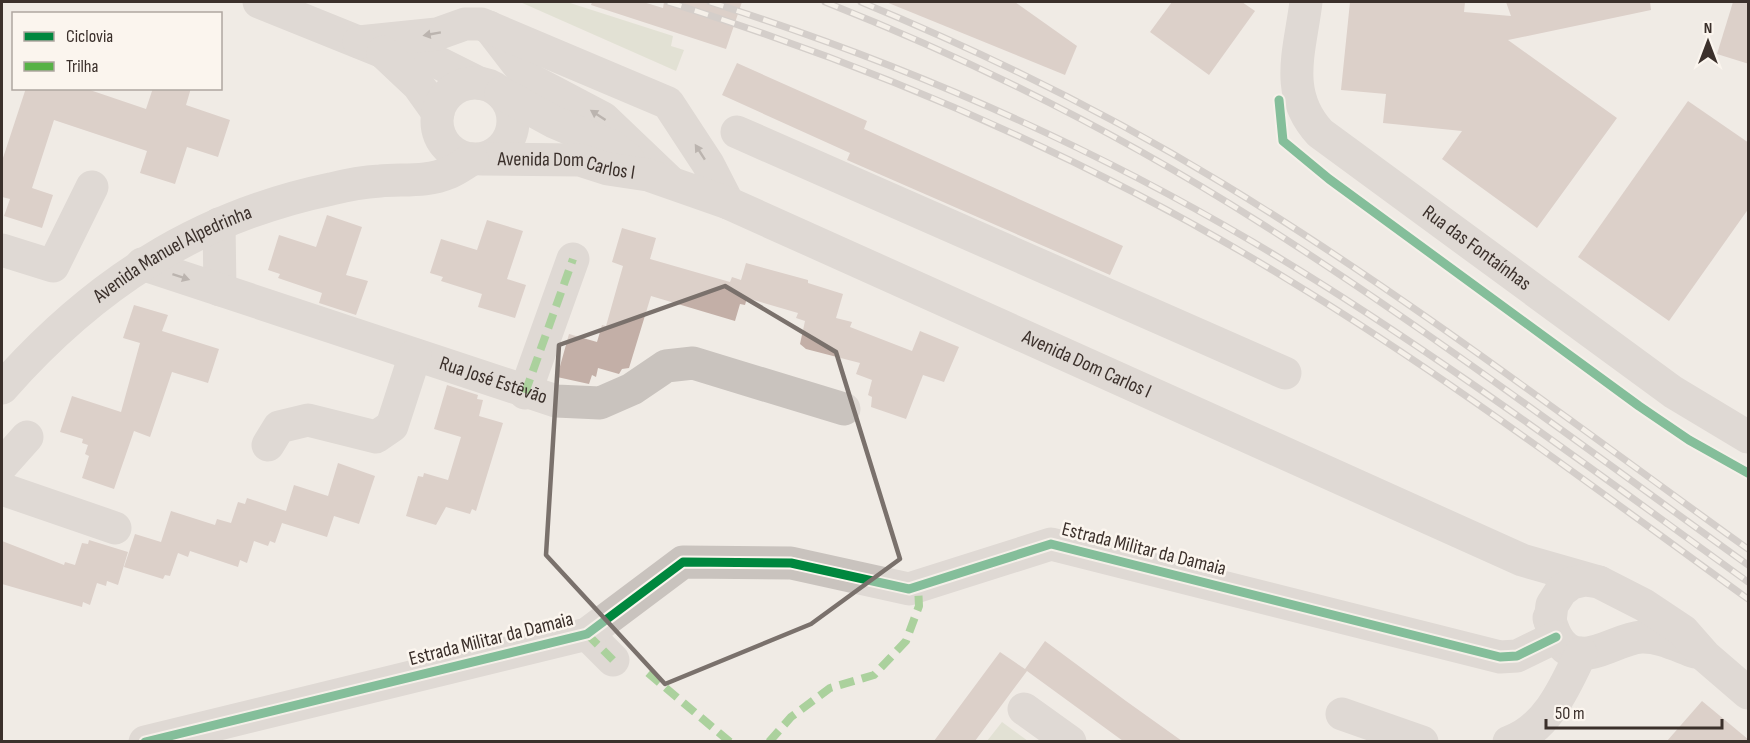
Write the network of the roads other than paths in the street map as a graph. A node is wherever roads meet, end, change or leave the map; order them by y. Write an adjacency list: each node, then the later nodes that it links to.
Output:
1 (259, 2): 3 (street, Avenida Dom Carlos I)
2 (1306, 2): 24 (street, Rua das Fontaínhas)
3 (371, 47): 4 (street, one-way to 3); 5 (street, Avenida Dom Carlos I); 6 (street, Avenida Dom Carlos I)
4 (525, 52): 5 (street); 9 (street, one-way to 4); 12 (street, one-way to 4)
5 (487, 87): 6 (street); 8 (street); 9 (street, Avenida Dom Carlos I)
6 (438, 116): 8 (street); 10 (street, Avenida Manuel Alpedrinha)
7 (736, 132): 19 (street)
8 (478, 159): 9 (street, Avenida Dom Carlos I); 10 (street, Avenida Manuel Alpedrinha)
9 (660, 179): 12 (street, Avenida Dom Carlos I)
10 (378, 181): 13 (street, Avenida Manuel Alpedrinha)
11 (92, 187): 14 (street)
12 (728, 203): 29 (street, Avenida Dom Carlos I)
13 (219, 224): 16 (street, Avenida Manuel Alpedrinha); 17 (street)
14 (2, 250)
15 (573, 259): 21 (street)
16 (142, 264): 17 (street, Rua José Estêvão, one-way to 17); 20 (street, Avenida Manuel Alpedrinha)
17 (220, 290): 18 (street, Rua José Estêvão)
18 (414, 355): 21 (street, Rua José Estêvão); 25 (street)
19 (1284, 374)
20 (2, 388)
21 (525, 393): 22 (street, Rua José Estêvão)
22 (844, 409)
23 (27, 437): 26 (street)
24 (1749, 437)
25 (268, 445)
26 (2, 465)
27 (2, 489): 28 (street)
28 (115, 528)
29 (1522, 560): 30 (street, Avenida Dom Carlos I); 32 (street)
30 (1605, 585): 32 (street); 32 (street); 33 (street, Avenida Dom Carlos I)
31 (587, 634): 32 (street, Estrada Militar da Damaia); 34 (street); 38 (street, Estrada Militar da Damaia)
32 (1574, 640): 33 (street, Estrada Militar da Damaia); 41 (street)
33 (1705, 656): 35 (street)
34 (613, 660)
35 (1749, 693)
36 (1024, 709): 39 (street)
37 (1342, 714): 40 (street)
38 (145, 741)
39 (1070, 741)
40 (1422, 741)
41 (1509, 741)

